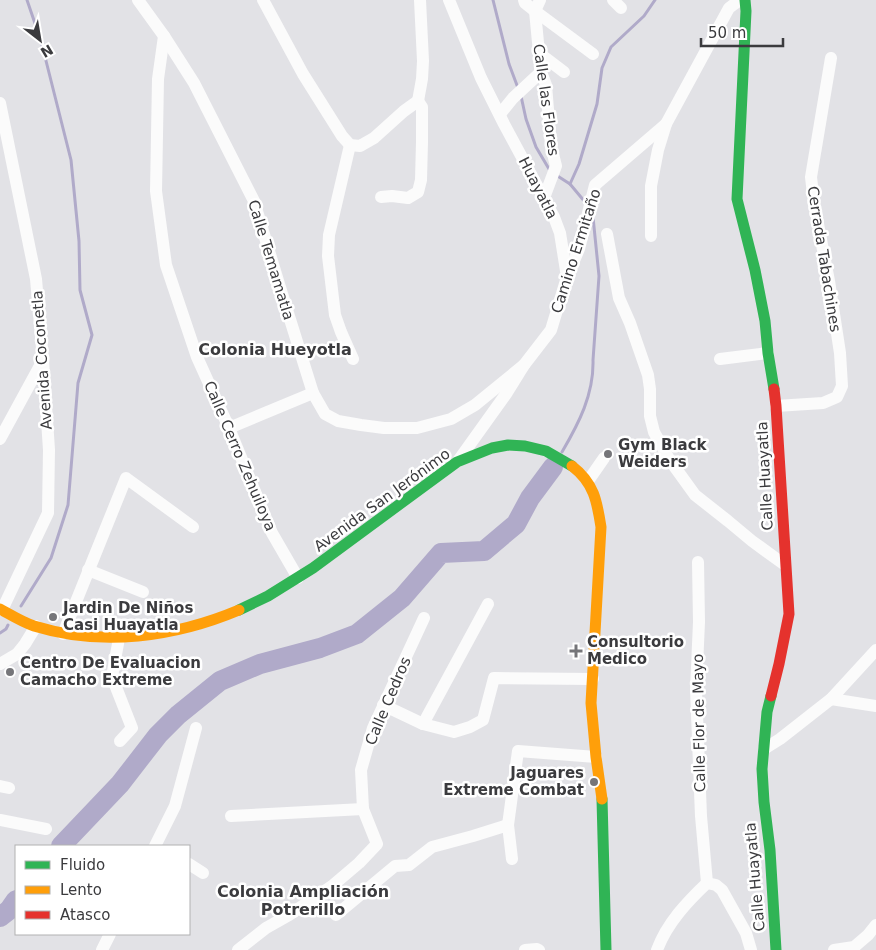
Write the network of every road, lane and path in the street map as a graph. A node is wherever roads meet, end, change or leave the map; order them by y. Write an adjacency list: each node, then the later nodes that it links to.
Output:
1 (138, 0): 9 (street, Calle Temamatla)
2 (263, 0): 19 (street)
3 (420, 0): 15 (street)
4 (449, 0): 17 (street, Huayatla)
5 (524, 0): 8 (street)
6 (740, 0): 18 (street, Camino Ermitaño)
7 (745, 0): 25 (main road, Calle Huayatla)
8 (537, 6): 10 (street, Calle las Flores); 11 (street)
9 (164, 36): 30 (street, Calle Temamatla); 32 (street, Calle Cerro Zehuiloya)
10 (539, 53): 13 (street, Calle las Flores); 14 (street)
11 (593, 54)
12 (831, 58): 31 (street, Cerrada Tabachines)
13 (541, 72): 17 (street); 21 (street, Calle las Flores)
14 (564, 72)
15 (418, 101): 19 (street); 20 (street)
16 (0, 103): 28 (street, Avenida Coconetla)
17 (497, 109): 21 (street, Huayatla)
18 (666, 124): 23 (street); 24 (street, Camino Ermitaño)
19 (350, 145): 26 (street)
20 (381, 197)
21 (544, 198): 24 (street, Huayatla)
22 (607, 234): 39 (street)
23 (651, 236)
24 (568, 277): 29 (street, Camino Ermitaño)
25 (768, 353): 27 (street); 31 (main road, Calle Huayatla)
26 (353, 359)
27 (720, 359)
28 (43, 360): 33 (street); 44 (street, Avenida Coconetla)
29 (524, 366): 30 (street, Calle Temamatla); 35 (street)
30 (313, 393): 32 (street)
31 (776, 406): 39 (main road, Calle Huayatla)
32 (229, 428): 41 (street, Calle Cerro Zehuiloya)
33 (0, 439)
34 (604, 458): 36 (street)
35 (457, 462): 36 (main road, Avenida San Jerónimo); 41 (main road, Avenida San Jerónimo)
36 (588, 481): 51 (main road, Avenida San Jerónimo)
37 (193, 527): 40 (street)
38 (698, 562): 69 (street, Calle Flor de Mayo)
39 (785, 565): 58 (main road, Calle Huayatla)
40 (88, 570): 42 (street); 47 (street)
41 (298, 578): 48 (main road, Avenida San Jerónimo)
42 (143, 592)
43 (488, 604): 55 (street)
44 (1, 610): 46 (main road, Avenida San Jerónimo)
45 (424, 618): 53 (street, Calle Cedros)
46 (36, 626): 47 (main road, Avenida San Jerónimo); 50 (street)
47 (63, 634): 48 (main road, Avenida San Jerónimo)
48 (119, 638): 57 (street)
49 (876, 650): 52 (street)
50 (0, 664)
51 (592, 679): 55 (street); 59 (main road, Avenida San Jerónimo)
52 (831, 699): 54 (street); 58 (street)
53 (383, 705): 55 (street); 60 (street, Calle Cedros)
54 (876, 706)
55 (423, 724)
56 (196, 728): 65 (street)
57 (120, 741)
58 (764, 749): 80 (main road, Calle Huayatla)
59 (596, 757): 63 (street); 77 (main road, Avenida San Jerónimo)
60 (363, 809): 61 (street); 74 (street, Calle Cedros)
61 (231, 816)
62 (0, 820): 64 (street)
63 (508, 825): 66 (street); 70 (street)
64 (46, 829)
65 (156, 845)
66 (512, 859)
67 (190, 865): 68 (street)
68 (204, 873)
69 (707, 883): 78 (street); 79 (street)
70 (336, 915)
71 (876, 925): 81 (street)
72 (110, 935): 73 (street)
73 (102, 950)
74 (238, 950)
75 (525, 950): 76 (street)
76 (539, 950)
77 (606, 950)
78 (657, 950)
79 (751, 950)
80 (776, 950)
81 (834, 950)

